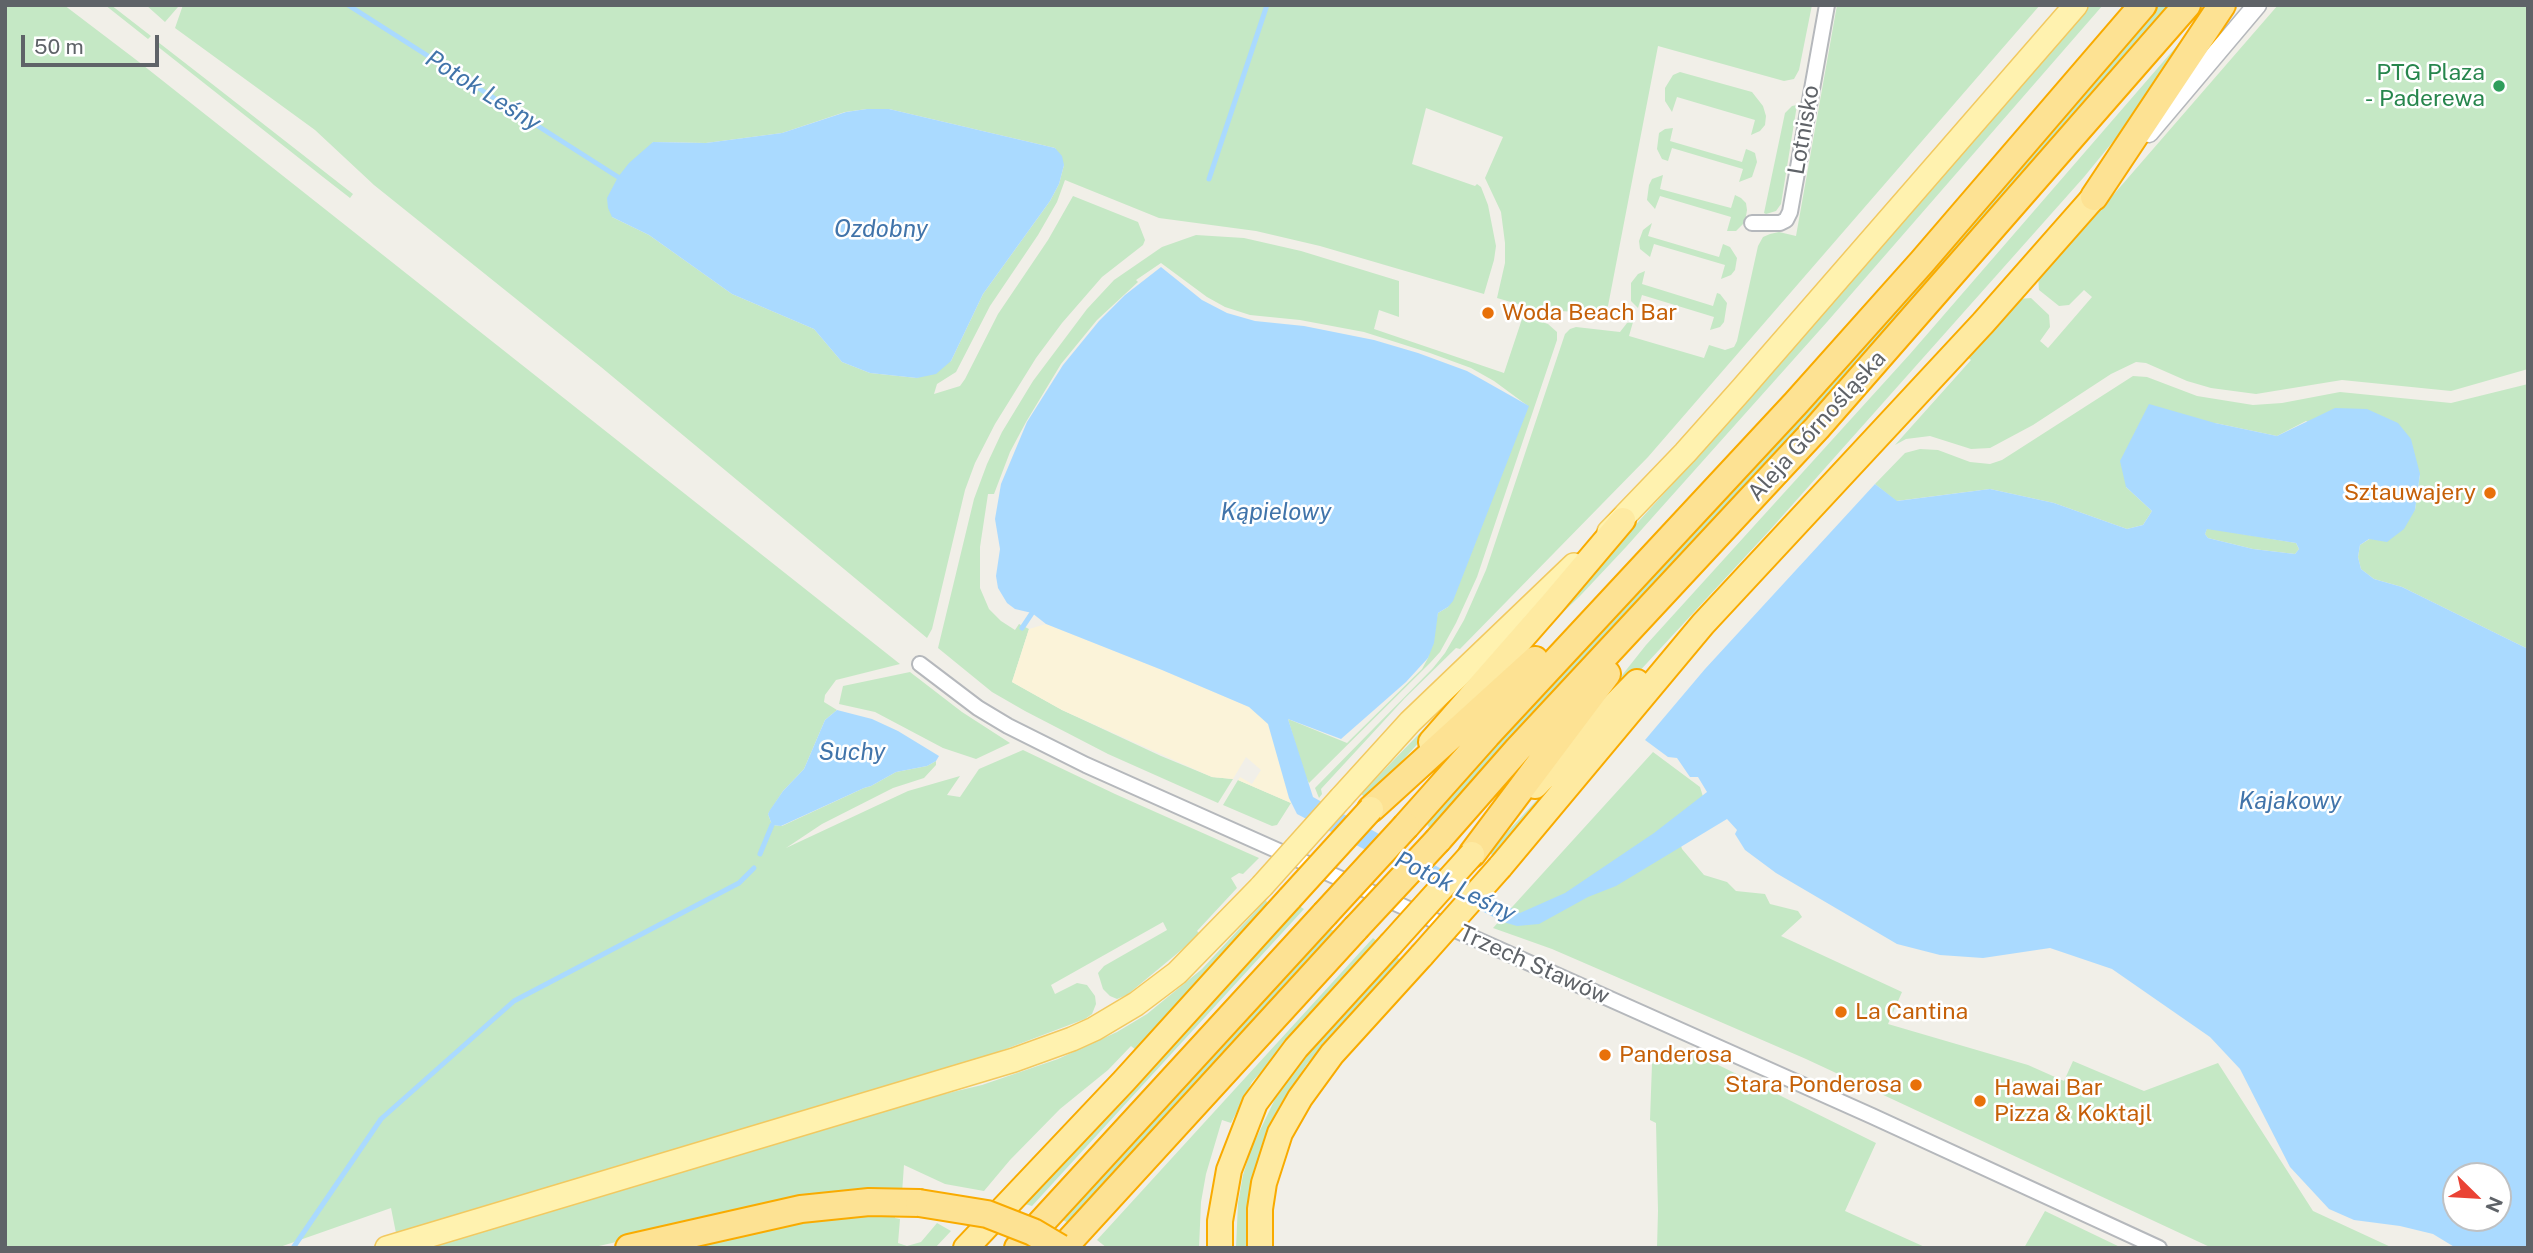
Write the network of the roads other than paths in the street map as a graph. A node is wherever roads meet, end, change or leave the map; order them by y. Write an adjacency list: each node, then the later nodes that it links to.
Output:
1 (1827, 5): 8 (street, Lotnisko)
2 (2076, 5): 9 (main road)
3 (2143, 5): 10 (highway)
4 (2188, 5): 11 (highway, Aleja Górnośląska)
5 (2222, 5): 7 (highway)
6 (2258, 5): 7 (street)
7 (2094, 197): 12 (highway)
8 (1752, 223)
9 (1623, 520): 14 (highway); 16 (main road, bridge)
10 (1661, 546): 14 (highway); 19 (highway, bridge)
11 (1668, 587): 15 (highway); 20 (highway, Aleja Górnośląska, bridge)
12 (1703, 624): 15 (highway); 22 (highway, bridge)
13 (920, 664): 23 (street, Trzech Stawów)
14 (1371, 809): 18 (highway, bridge)
15 (1472, 854): 21 (highway, bridge)
16 (387, 1248)
17 (629, 1248): 20 (highway, bridge)
18 (966, 1248)
19 (1018, 1248)
20 (1061, 1248)
21 (1220, 1248)
22 (1260, 1248)
23 (2159, 1248)

